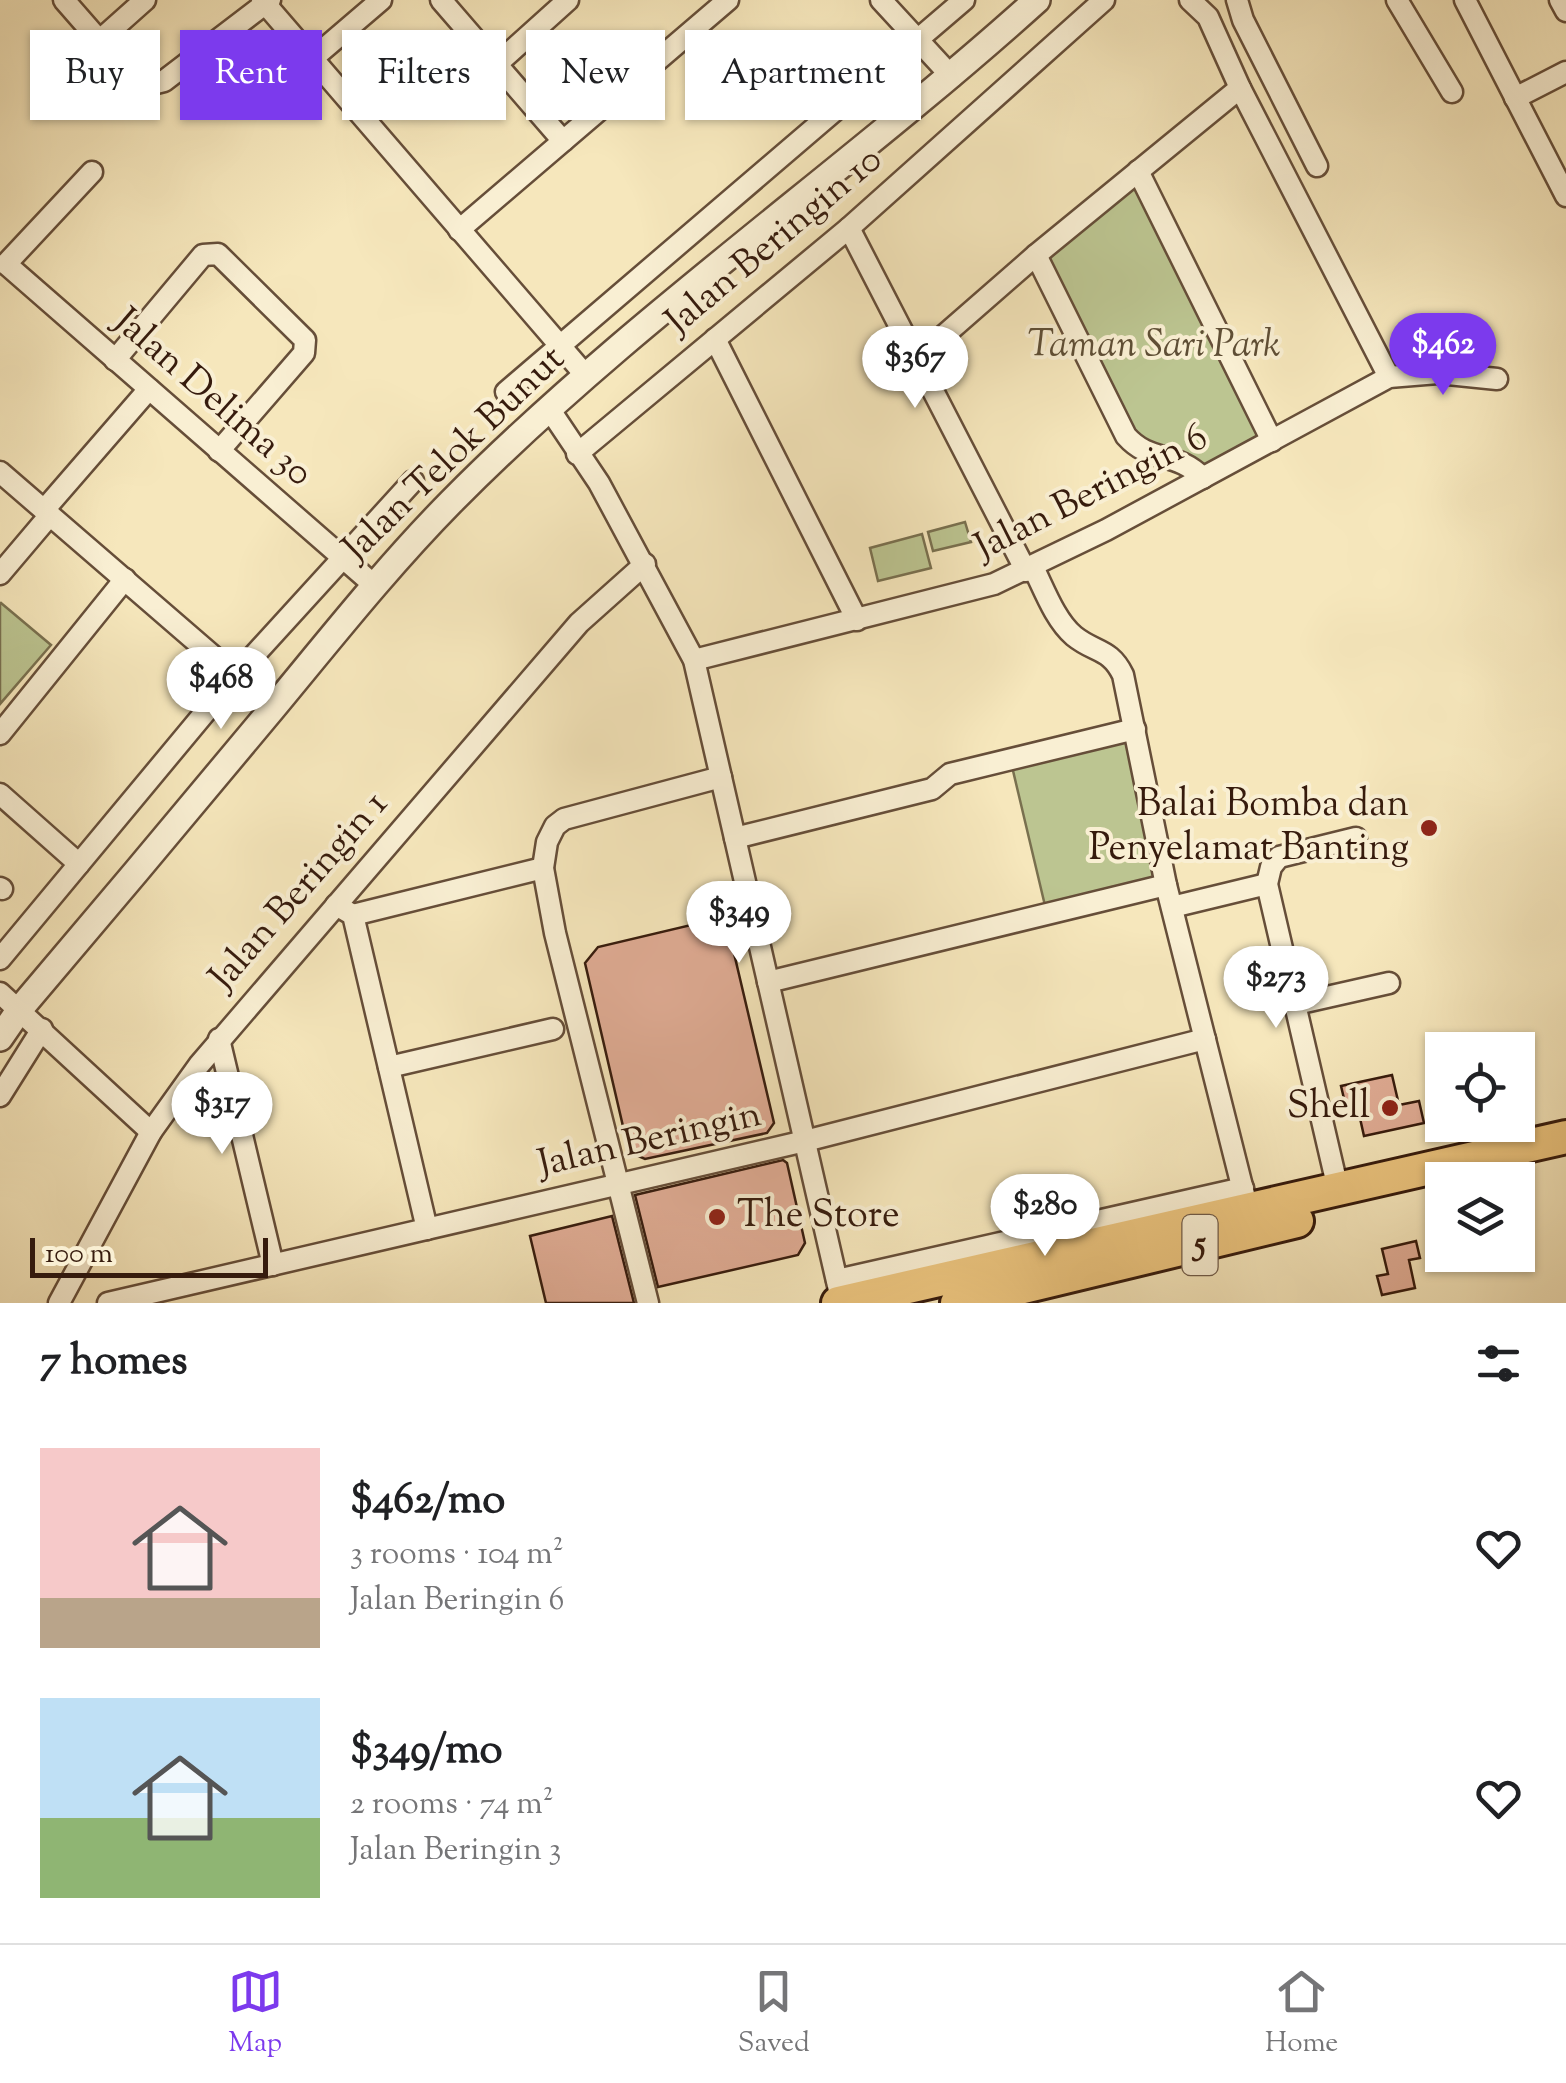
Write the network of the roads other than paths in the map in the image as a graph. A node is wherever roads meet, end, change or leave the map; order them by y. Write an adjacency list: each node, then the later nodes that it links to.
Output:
1 (64, 0): 18 (street)
2 (146, 0): 19 (street)
3 (380, 0): 25 (street)
4 (441, 0): 21 (street)
5 (568, 0): 26 (street)
6 (728, 0): 36 (street)
7 (881, 0): 22 (street)
8 (964, 0): 23 (street)
9 (1037, 0): 30 (street, Jalan Telok Bunut)
10 (1104, 0): 41 (street, Jalan Beringin 10)
11 (1190, 0): 32 (street)
12 (1237, 0): 37 (street)
13 (1397, 0): 33 (street)
14 (1465, 0): 34 (street)
15 (1560, 0): 17 (street)
16 (266, 1): 20 (street); 31 (street)
17 (1566, 11)
18 (90, 30)
19 (112, 30)
20 (289, 30)
21 (467, 30)
22 (908, 30)
23 (921, 38)
24 (921, 44): 30 (street)
25 (322, 50)
26 (506, 55)
27 (322, 71): 42 (street)
28 (1566, 72): 34 (street)
29 (506, 75): 36 (street)
30 (952, 77): 49 (street, Jalan Telok Bunut)
31 (160, 82)
32 (1240, 88): 38 (street); 50 (street)
33 (1452, 92)
34 (1515, 98): 40 (street)
35 (825, 120): 46 (street)
36 (564, 141): 42 (street)
37 (1318, 166)
38 (1138, 171): 43 (street); 55 (street)
39 (92, 172): 44 (street)
40 (1566, 196)
41 (849, 228): 45 (street, Jalan Beringin 10); 47 (street)
42 (459, 230): 46 (street)
43 (1036, 255): 47 (street); 59 (street)
44 (3, 263): 48 (street, Jalan Delima 30)
45 (715, 339): 57 (street, Jalan Beringin 10); 68 (street)
46 (559, 347): 49 (street); 53 (street)
47 (916, 359): 64 (street)
48 (115, 360): 52 (street, Jalan Delima 30); 56 (street)
49 (587, 377): 54 (street, Jalan Telok Bunut)
50 (1389, 378): 51 (street); 55 (street, Jalan Beringin 6)
51 (1498, 379)
52 (149, 389): 56 (street, Jalan Delima 30); 61 (street)
53 (506, 392)
54 (550, 410): 57 (street); 67 (street, Jalan Telok Bunut)
55 (1272, 441): 59 (street, Jalan Beringin 6)
56 (219, 451): 62 (street, Jalan Delima 30)
57 (577, 454): 63 (street)
58 (0, 472): 61 (street)
59 (1203, 478): 64 (street, Jalan Beringin 6)
60 (413, 481): 62 (street)
61 (47, 512): 65 (street); 66 (street)
62 (342, 559): 67 (street, Jalan Delima 30); 70 (street)
63 (645, 564): 69 (street); 83 (street, Jalan Beringin 1)
64 (1029, 569): 68 (street, Jalan Beringin 6); 72 (street)
65 (0, 574)
66 (126, 579): 70 (street); 73 (street)
67 (374, 586): 71 (street, Jalan Telok Bunut)
68 (857, 620): 69 (street, Jalan Beringin 6)
69 (694, 660): 74 (street)
70 (237, 674): 71 (street); 78 (street)
71 (273, 708): 87 (street, Jalan Telok Bunut)
72 (1136, 730): 76 (street); 81 (street)
73 (0, 734)
74 (721, 777): 76 (street); 79 (street)
75 (0, 794): 78 (street)
76 (735, 838): 85 (street)
77 (1356, 838): 80 (street)
78 (80, 864): 84 (street)
79 (542, 868): 83 (street); 102 (street)
80 (1269, 878): 82 (street); 88 (street)
81 (1166, 885): 82 (street); 85 (street)
82 (1172, 907): 93 (street)
83 (344, 910): 92 (street, Jalan Beringin 1); 94 (street)
84 (0, 959)
85 (768, 982): 98 (street)
86 (1390, 983): 88 (street)
87 (10, 1001): 90 (street); 91 (street, Jalan Telok Bunut)
88 (1296, 1004): 103 (street)
89 (554, 1029): 94 (street)
90 (42, 1030): 95 (street); 96 (street)
91 (0, 1038)
92 (220, 1039): 96 (street, Jalan Beringin 1); 107 (street)
93 (1205, 1039): 98 (street, Jalan Beringin); 105 (street)
94 (389, 1067): 106 (street)
95 (0, 1096)
96 (152, 1132): 109 (street, Jalan Beringin 1)
97 (1566, 1137): 100 (highway, 5)
98 (804, 1141): 102 (street, Jalan Beringin); 108 (street)
99 (1566, 1158): 100 (highway, 5)
100 (1509, 1160): 101 (highway, 5); 103 (highway, 5)
101 (1505, 1162)
102 (616, 1185): 106 (street, Jalan Beringin); 111 (street)
103 (1338, 1189): 105 (highway, 5)
104 (1425, 1191): 112 (highway, 5)
105 (1245, 1199): 108 (highway, 5)
106 (428, 1229): 107 (street, Jalan Beringin)
107 (273, 1265): 110 (street, Jalan Beringin)
108 (839, 1297)
109 (59, 1303)
110 (108, 1303)
111 (648, 1303)
112 (957, 1303)

